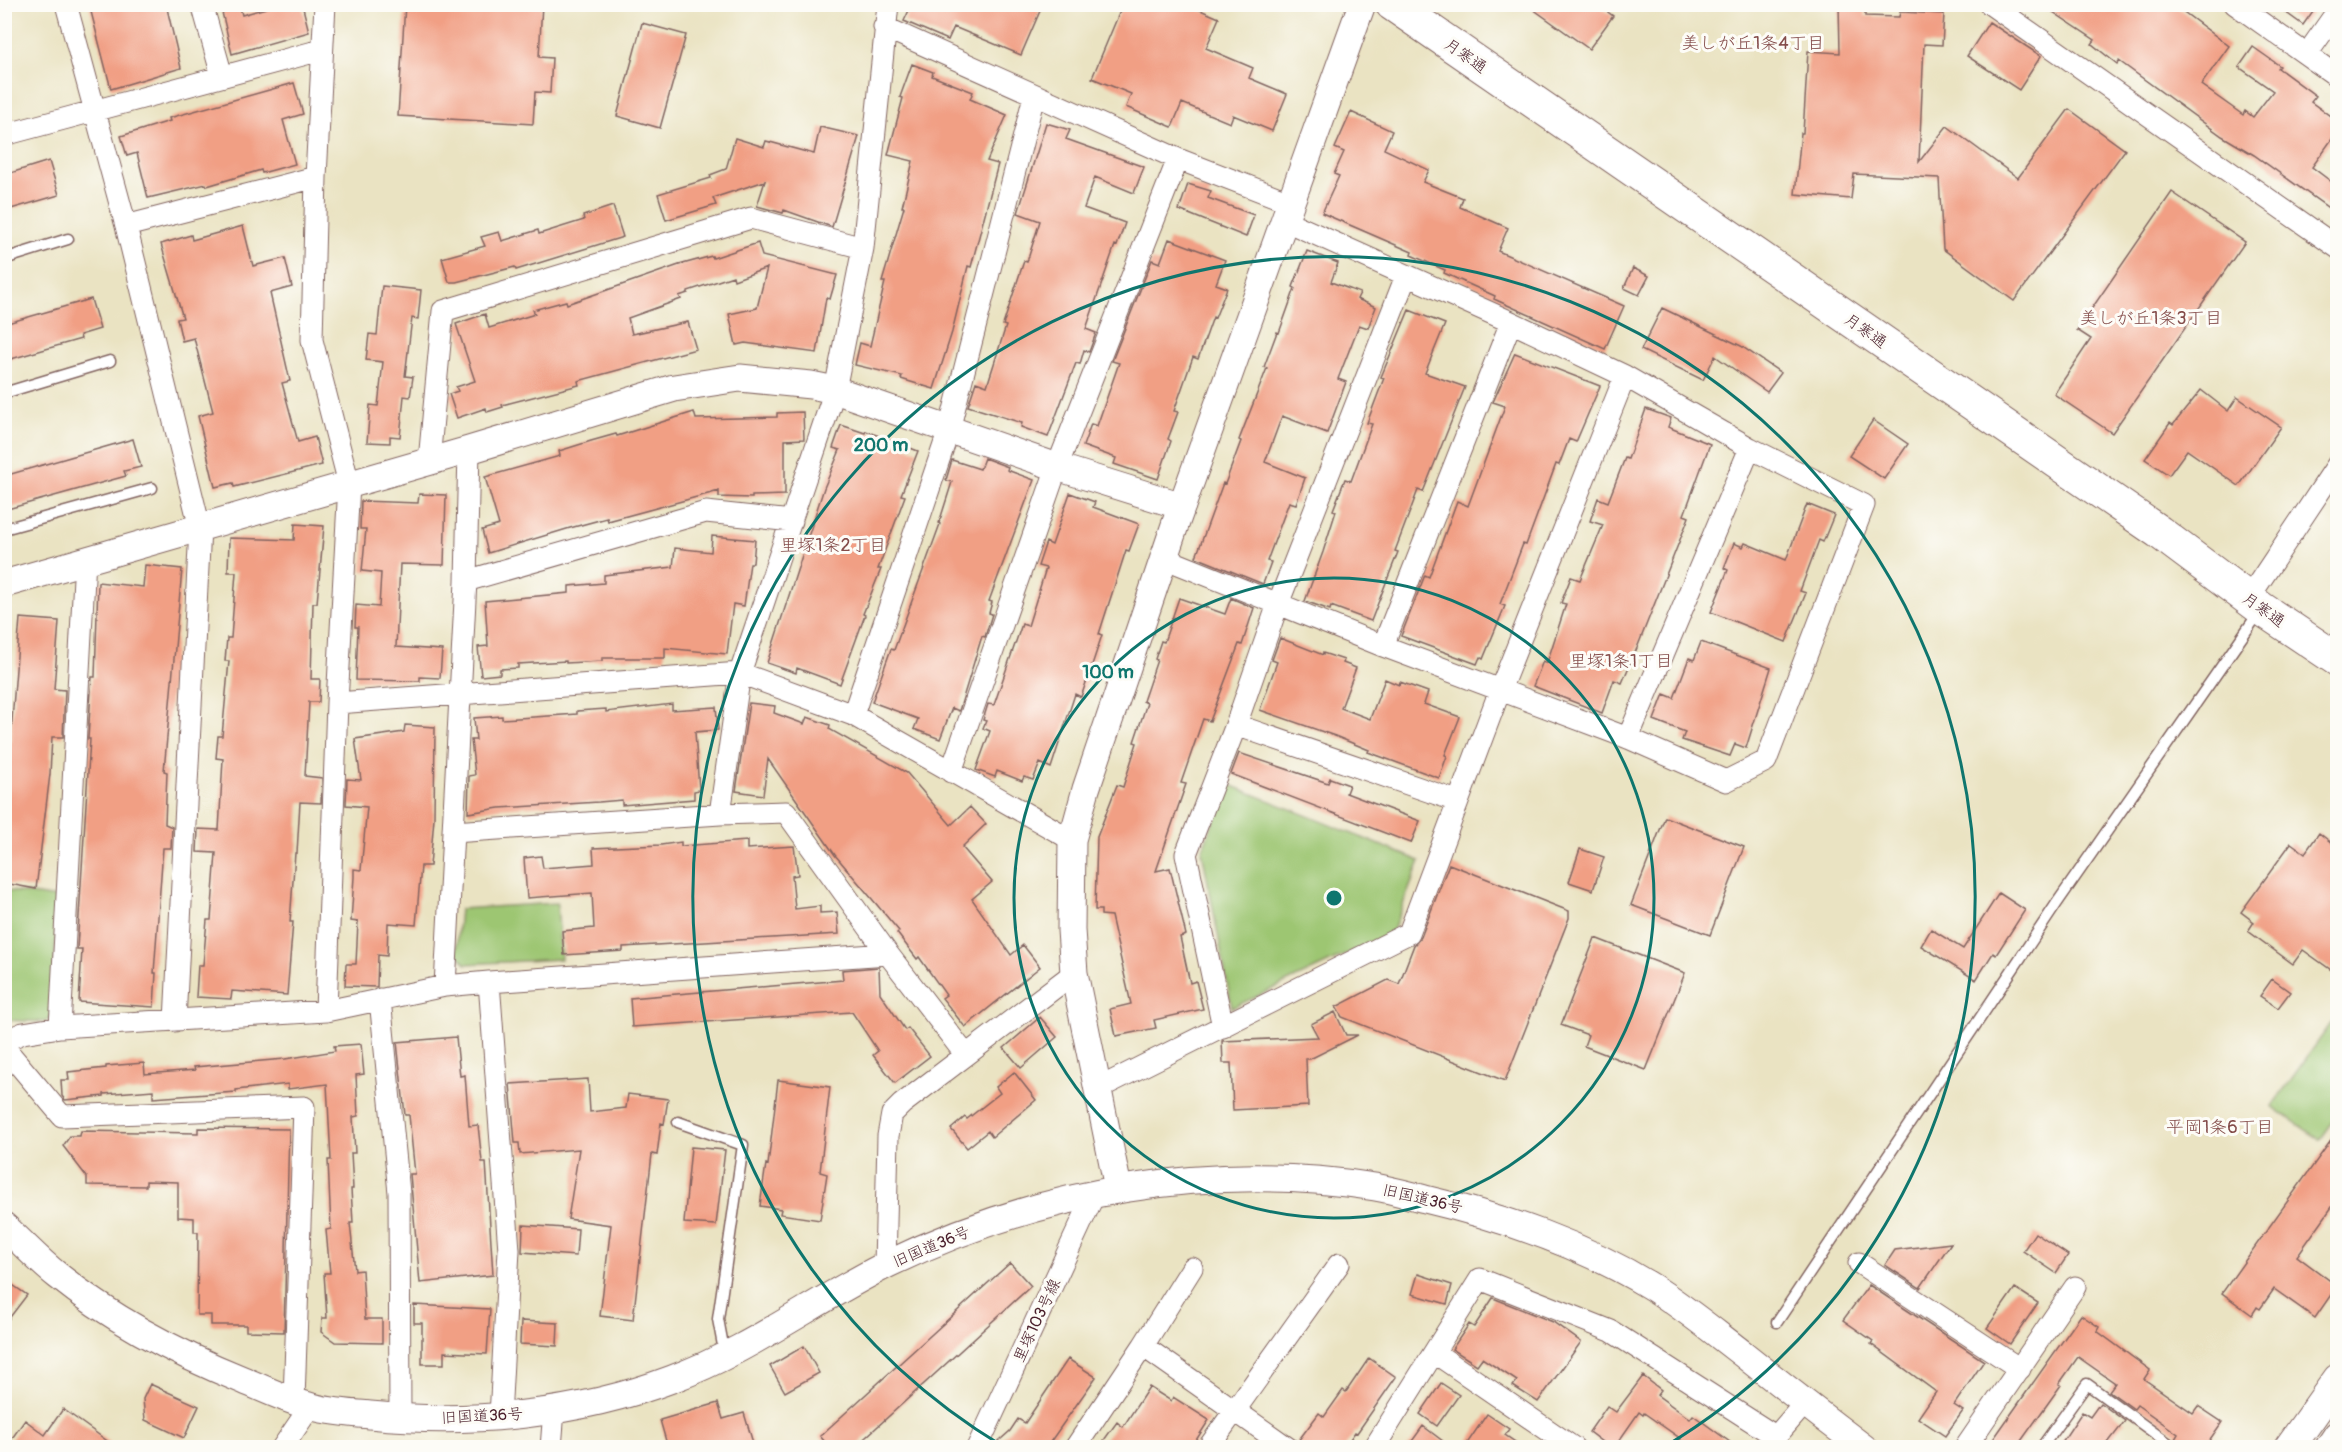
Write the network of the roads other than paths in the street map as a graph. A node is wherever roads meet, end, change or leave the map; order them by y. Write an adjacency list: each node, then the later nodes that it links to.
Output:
1 (66, 4): 16 (street)
2 (202, 4): 13 (street)
3 (325, 4): 11 (street)
4 (888, 4): 10 (street)
5 (1362, 4): 20 (street)
6 (1392, 4): 49 (highway, 月寒通)
7 (1990, 4): 24 (street)
8 (2235, 4): 12 (street)
9 (2337, 10): 12 (street)
10 (884, 27): 15 (street); 23 (street)
11 (321, 50): 13 (street); 19 (street)
12 (2307, 54): 14 (street)
13 (222, 76): 16 (street)
14 (2337, 77)
15 (1034, 96): 18 (street); 32 (street)
16 (95, 110): 17 (street); 21 (street)
17 (4, 135)
18 (1178, 159): 20 (street); 37 (street)
19 (316, 177): 21 (street); 38 (street)
20 (1289, 212): 26 (street); 40 (street)
21 (126, 226): 42 (street)
22 (68, 239): 25 (lane)
23 (863, 248): 30 (street); 35 (street)
24 (2337, 248)
25 (4, 259)
26 (1406, 276): 27 (street); 48 (street)
27 (1511, 322): 29 (street); 50 (street)
28 (110, 361): 31 (lane)
29 (1625, 376): 33 (street); 53 (street)
30 (835, 390): 32 (street); 34 (street); 41 (street)
31 (4, 393)
32 (949, 430): 37 (street); 56 (street)
33 (1750, 448): 58 (street); 58 (street)
34 (469, 450): 35 (street); 46 (street)
35 (429, 461): 38 (street)
36 (2337, 464): 49 (street)
37 (1057, 467): 40 (street); 59 (street)
38 (349, 484): 42 (street); 55 (street)
39 (152, 488): 43 (lane)
40 (1182, 506): 44 (street)
41 (792, 521): 46 (street); 52 (street)
42 (200, 528): 45 (street); 70 (street)
43 (4, 530)
44 (1164, 558): 48 (street); 63 (street)
45 (85, 559): 47 (street); 71 (street)
46 (466, 581): 54 (street)
47 (4, 584)
48 (1278, 604): 50 (street); 57 (street)
49 (2255, 604): 51 (highway, 月寒通); 85 (lane)
50 (1383, 646): 53 (street)
51 (2337, 660)
52 (740, 673): 54 (street); 56 (street); 61 (street)
53 (1500, 690): 58 (street); 60 (street)
54 (459, 693): 55 (street); 62 (street)
55 (337, 703): 69 (street)
56 (853, 715): 59 (street)
57 (1236, 724): 60 (street); 72 (street)
58 (1628, 738)
59 (951, 772): 63 (street)
60 (1457, 801): 72 (street)
61 (720, 814): 62 (street); 64 (street)
62 (453, 832): 67 (street)
63 (1072, 840): 65 (street)
64 (888, 954): 66 (street); 75 (street)
65 (1074, 973): 75 (street); 76 (street)
66 (489, 981): 67 (street); 95 (street)
67 (445, 986): 68 (street)
68 (380, 999): 69 (street); 96 (street)
69 (326, 1011): 70 (street)
70 (175, 1021): 71 (street)
71 (60, 1027): 73 (street)
72 (1222, 1027): 76 (street)
73 (4, 1041)
74 (4, 1047): 91 (street)
75 (965, 1054): 82 (street)
76 (1097, 1089): 78 (street)
77 (678, 1122): 88 (lane)
78 (1107, 1190): 82 (street, 旧国道36号); 92 (street, 旧国道36号); 101 (street, 里塚103号線)
79 (4, 1226): 91 (street, 旧国道36号)
80 (1859, 1263): 89 (street)
81 (1339, 1264): 93 (street)
82 (885, 1266): 88 (street, 旧国道36号)
83 (1192, 1268): 86 (street)
84 (2075, 1287): 89 (street)
85 (1777, 1322)
86 (1143, 1346): 93 (street); 102 (street)
87 (1435, 1353): 98 (street); 105 (street); 106 (street)
88 (725, 1357): 94 (street, 旧国道36号)
89 (2019, 1369): 108 (street)
90 (2337, 1379): 111 (main road)
91 (302, 1403): 96 (street, 旧国道36号); 99 (street)
92 (1804, 1403): 98 (street); 107 (street, 旧国道36号)
93 (1235, 1409): 103 (street); 104 (street)
94 (554, 1410): 95 (street, 旧国道36号); 100 (street)
95 (500, 1417): 96 (street, 旧国道36号)
96 (400, 1418)
97 (2337, 1436): 112 (main road)
98 (1771, 1442)
99 (282, 1448)
100 (551, 1448)
101 (977, 1448)
102 (1075, 1448)
103 (1208, 1448)
104 (1288, 1448)
105 (1374, 1448)
106 (1574, 1448)
107 (1864, 1448)
108 (1965, 1448)
109 (2042, 1448): 110 (lane)
110 (2175, 1448)
111 (2289, 1448)
112 (2330, 1448)

